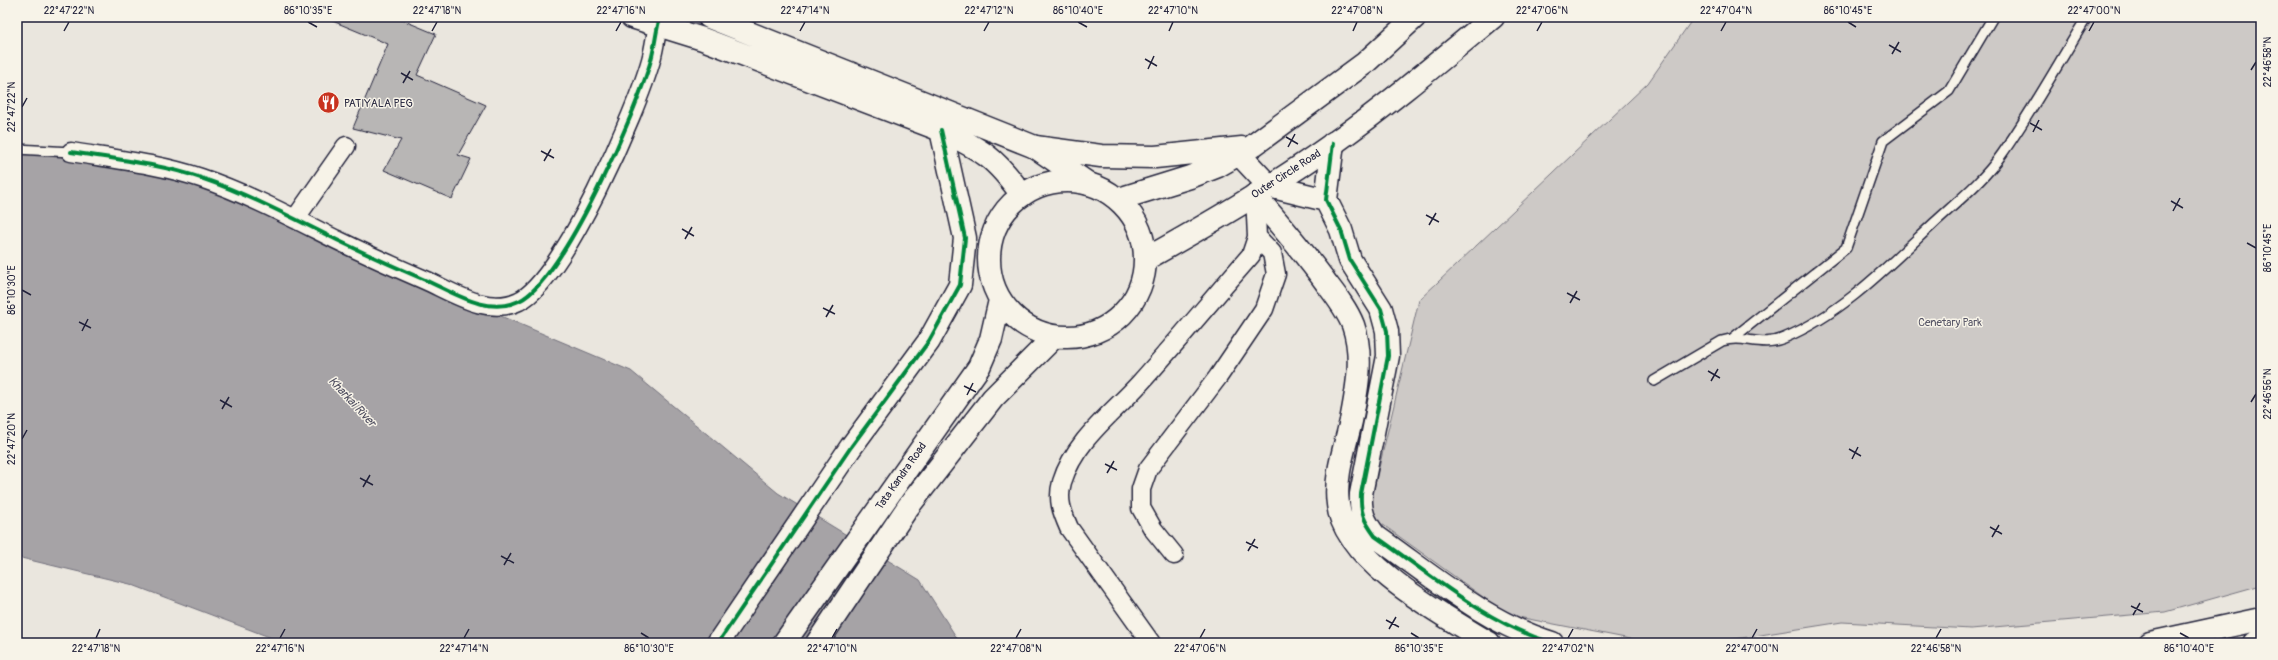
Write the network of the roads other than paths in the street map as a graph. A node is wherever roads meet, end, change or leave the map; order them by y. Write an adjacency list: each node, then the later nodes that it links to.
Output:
1 (632, 17): 7 (main road)
2 (709, 17): 11 (main road)
3 (1415, 17): 13 (main road)
4 (1493, 17): 9 (main road, Outer Circle Road)
5 (1993, 17): 27 (lane)
6 (2086, 17): 27 (lane)
7 (659, 21): 8 (main road); 20 (street)
8 (941, 130): 17 (main road); 32 (main road)
9 (1334, 143): 16 (main road, Outer Circle Road); 19 (main road)
10 (346, 146): 20 (street)
11 (1035, 147): 13 (main road); 15 (main road)
12 (17, 148): 14 (lane)
13 (1245, 151): 16 (main road); 18 (main road)
14 (71, 152): 20 (street)
15 (1089, 184): 17 (main road); 18 (main road)
16 (1262, 190): 19 (main road); 21 (street); 22 (main road, Outer Circle Road); 25 (main road)
17 (1022, 195): 24 (main road)
18 (1118, 199): 22 (main road)
19 (1326, 200): 23 (main road)
20 (295, 219)
21 (1257, 237): 29 (street); 35 (street)
22 (1146, 259): 26 (main road)
23 (1372, 295): 25 (main road); 37 (main road)
24 (1000, 300): 26 (main road); 33 (main road, Tata Kandra Road)
25 (1345, 310): 36 (main road)
26 (1054, 337): 34 (main road)
27 (1733, 338): 28 (lane)
28 (1654, 381)
29 (1174, 554)
30 (2261, 619): 38 (main road)
31 (2261, 641): 39 (main road)
32 (718, 643)
33 (784, 643)
34 (817, 643)
35 (1151, 643)
36 (1489, 643)
37 (1552, 643)
38 (2150, 643)
39 (2254, 643)

